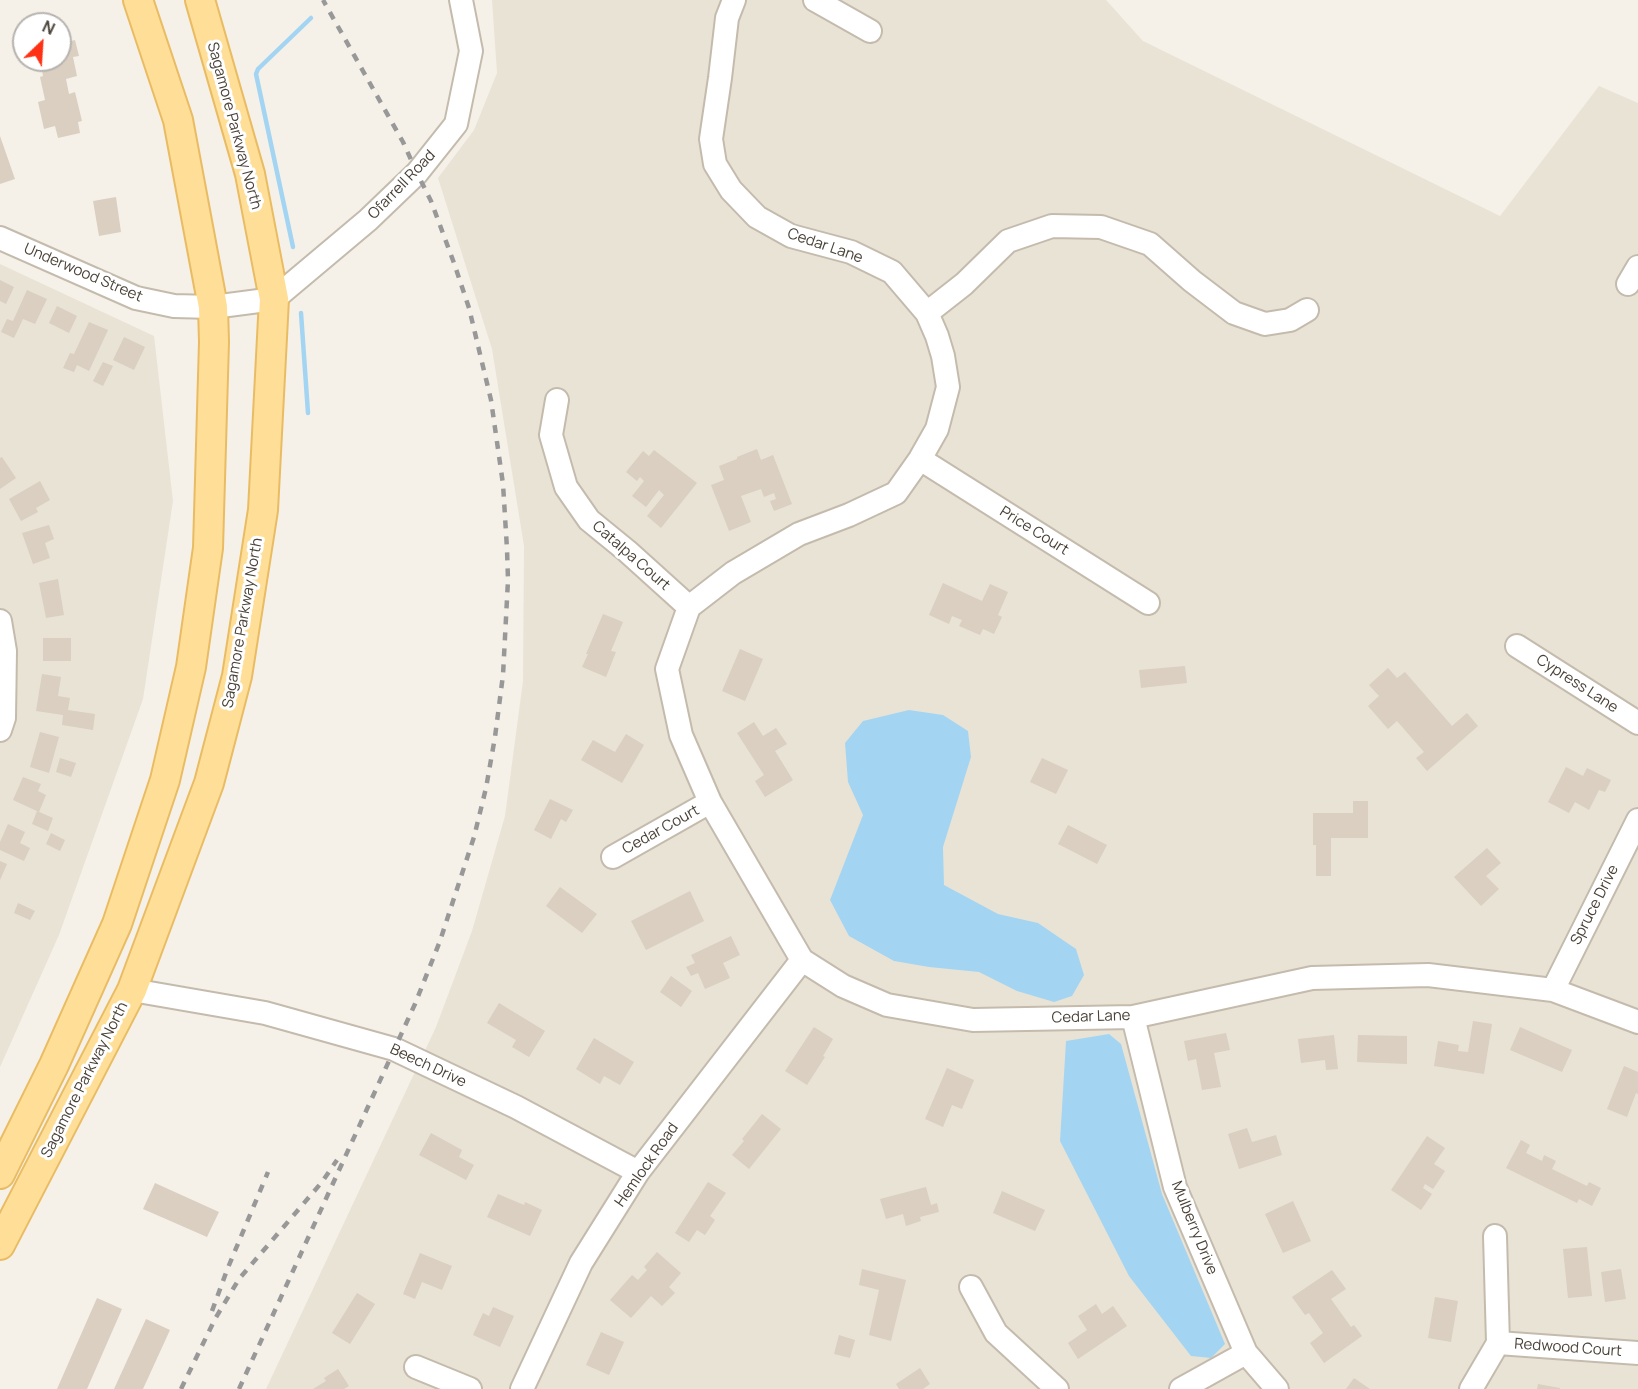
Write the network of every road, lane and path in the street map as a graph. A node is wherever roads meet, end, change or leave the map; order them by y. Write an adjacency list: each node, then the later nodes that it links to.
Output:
1 (138, 0): 9 (main road)
2 (200, 0): 8 (main road, Sagamore Parkway North)
3 (461, 0): 8 (street, Ofarrell Road)
4 (734, 0): 11 (street, Cedar Lane)
5 (815, 0): 6 (street)
6 (870, 31)
7 (0, 238): 9 (street, Underwood Street)
8 (274, 298): 9 (street, Underwood Street); 24 (main road, Sagamore Parkway North)
9 (213, 308): 29 (main road)
10 (1307, 310): 11 (street)
11 (927, 313): 13 (street, Cedar Lane)
12 (557, 400): 15 (street, Catalpa Court)
13 (920, 459): 14 (street, Price Court); 15 (street, Cedar Lane)
14 (1148, 603)
15 (690, 607): 20 (street, Cedar Lane)
16 (0, 621): 19 (street)
17 (1517, 646): 18 (street, Cypress Lane)
18 (1638, 723)
19 (0, 730)
20 (710, 802): 22 (street, Cedar Court); 23 (street, Cedar Lane)
21 (1638, 820): 25 (street, Spruce Drive)
22 (613, 857)
23 (802, 960): 26 (street, Cedar Lane); 28 (street, Hemlock Road)
24 (132, 990): 28 (street, Beech Drive); 31 (main road, Sagamore Parkway North)
25 (1552, 990): 26 (street, Cedar Lane); 27 (street, Cedar Lane)
26 (1132, 1017): 34 (street, Mulberry Drive)
27 (1638, 1022)
28 (638, 1172): 38 (street, Hemlock Road)
29 (0, 1174)
30 (1495, 1236): 33 (street)
31 (0, 1245)
32 (971, 1287): 39 (street)
33 (1498, 1343): 35 (street, Redwood Court); 42 (street)
34 (1246, 1353): 40 (street); 41 (street, Mulberry Drive)
35 (1638, 1353)
36 (416, 1367): 37 (street)
37 (470, 1389)
38 (522, 1389)
39 (1057, 1389)
40 (1181, 1389)
41 (1277, 1389)
42 (1471, 1389)

